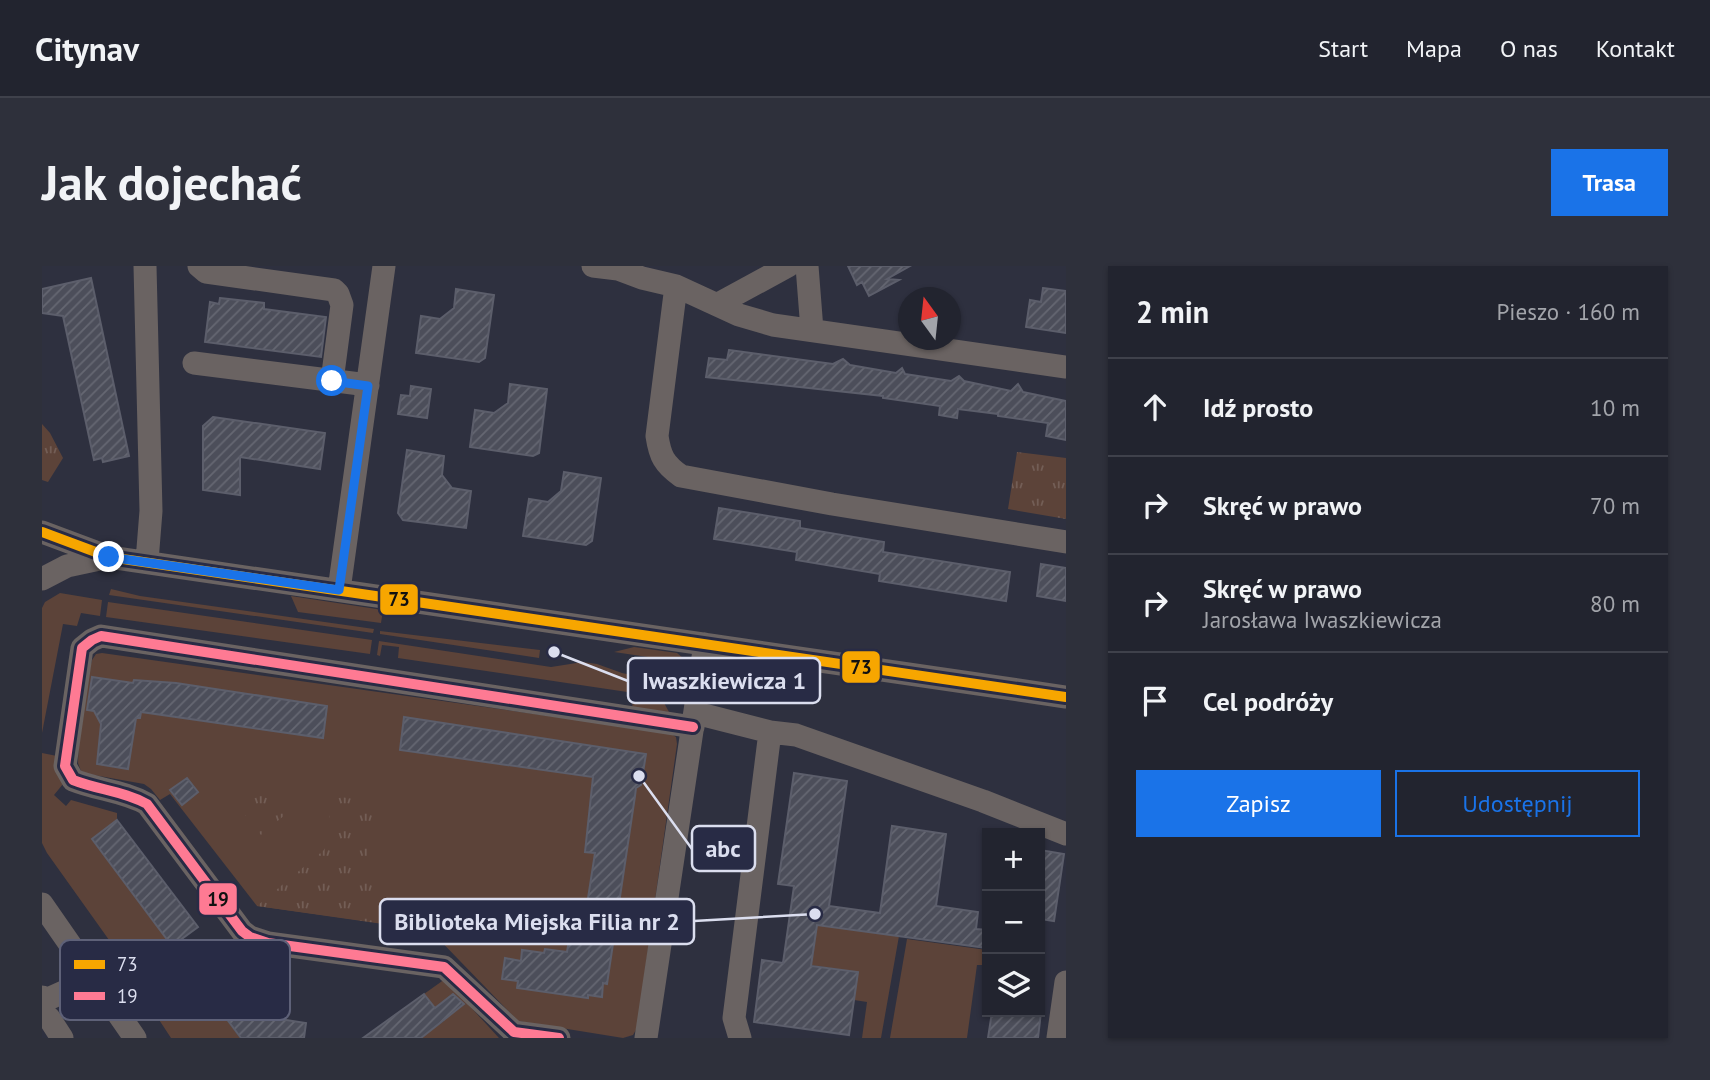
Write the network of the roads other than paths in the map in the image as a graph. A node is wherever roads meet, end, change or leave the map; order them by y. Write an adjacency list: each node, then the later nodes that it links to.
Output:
1 (145, 266): 17 (street)
2 (199, 266): 12 (street)
3 (384, 266): 13 (street)
4 (593, 266): 7 (street)
5 (788, 266): 8 (street)
6 (807, 266): 9 (street)
7 (676, 286): 8 (street); 15 (street)
8 (718, 304): 9 (street)
9 (812, 330): 11 (street)
10 (194, 363): 12 (street)
11 (1066, 367)
12 (332, 381): 13 (street)
13 (368, 386): 19 (street)
14 (42, 532): 16 (street)
15 (1066, 542)
16 (109, 557): 17 (street); 18 (street)
17 (147, 561): 19 (street)
18 (42, 579)
19 (339, 590): 20 (street)
20 (705, 644): 21 (street); 22 (street)
21 (1066, 696)
22 (694, 720): 23 (street); 27 (street); 36 (street)
23 (771, 732): 24 (street); 37 (street)
24 (1066, 834)
25 (42, 904): 26 (street)
26 (67, 940)
27 (259, 940)
28 (290, 946): 35 (street)
29 (1066, 982): 38 (street)
30 (60, 994): 31 (street)
31 (45, 1008): 33 (street)
32 (122, 1020): 34 (street)
33 (62, 1038)
34 (135, 1038)
35 (559, 1038)
36 (646, 1038)
37 (740, 1038)
38 (1058, 1038)

